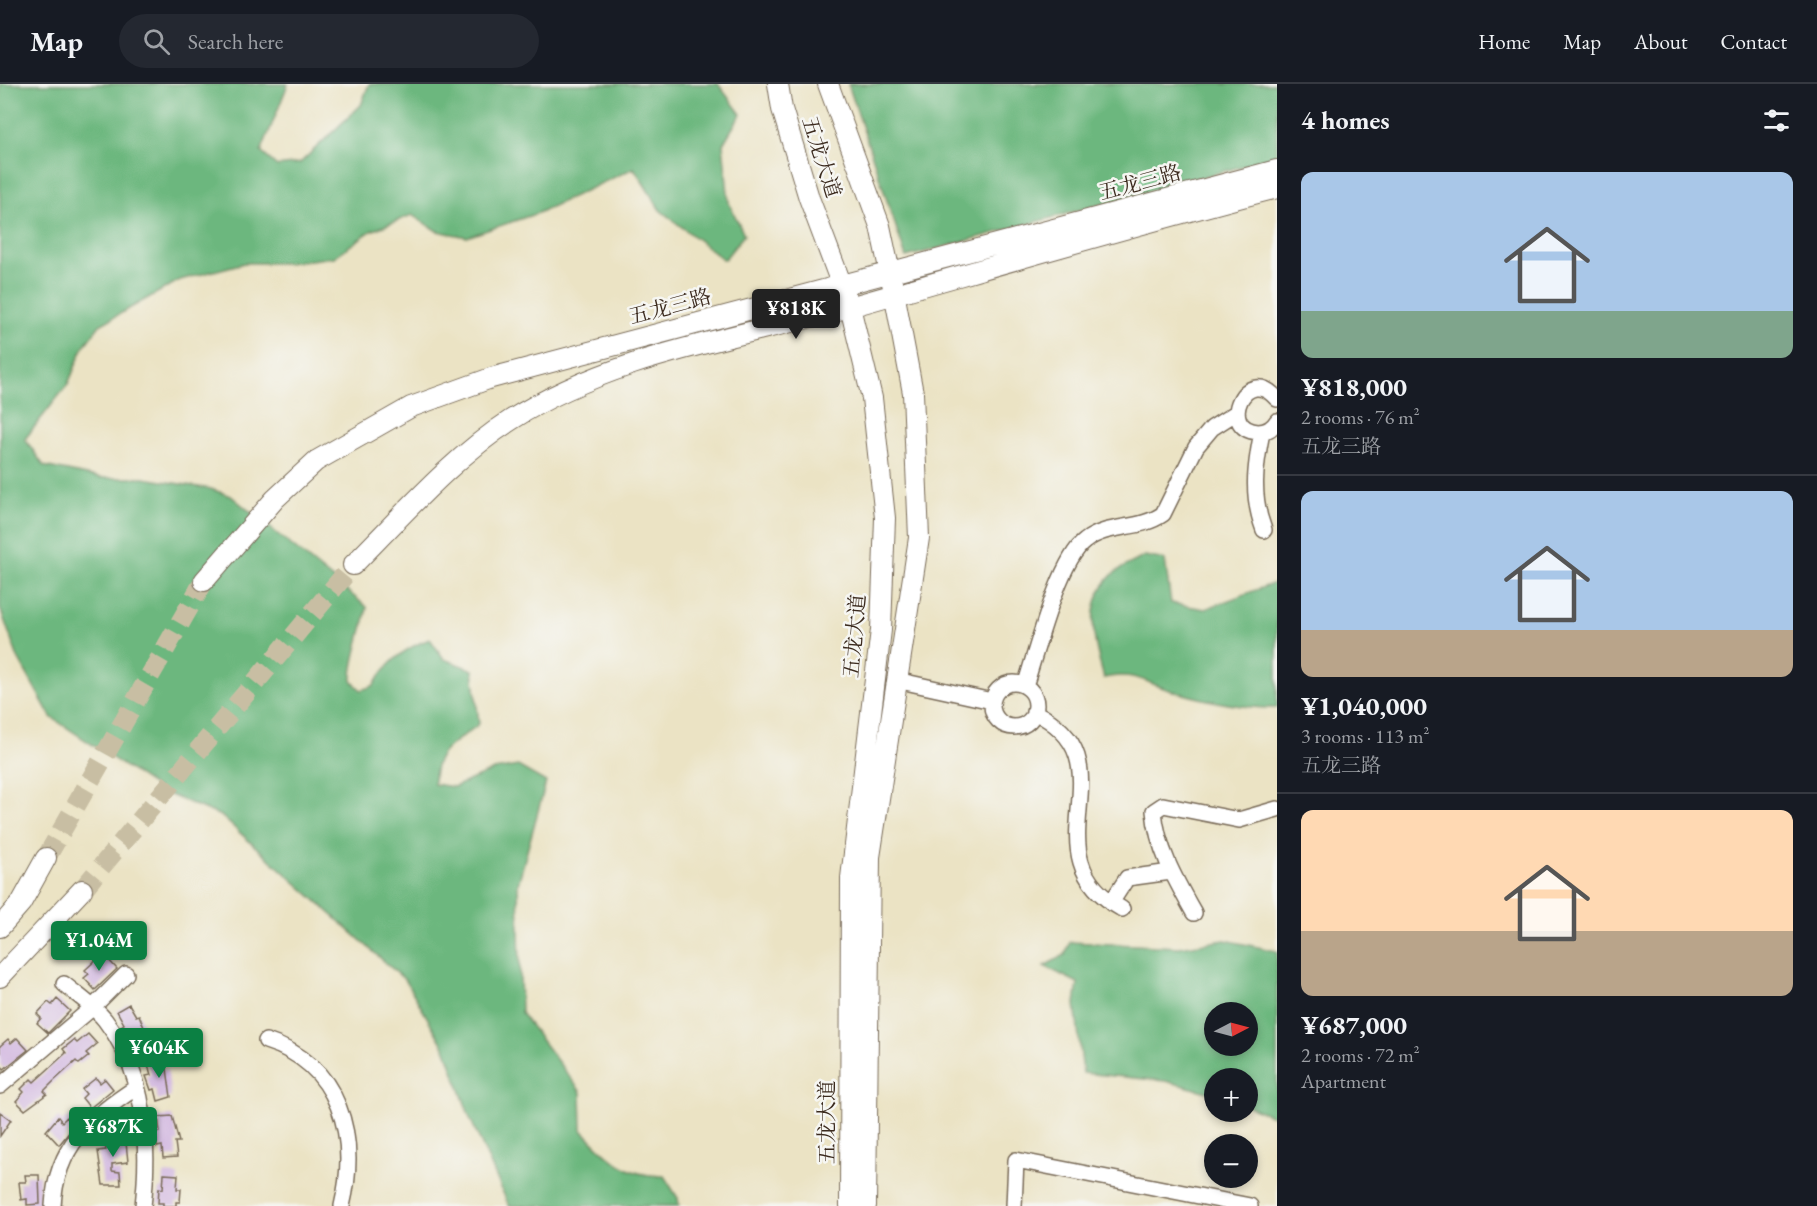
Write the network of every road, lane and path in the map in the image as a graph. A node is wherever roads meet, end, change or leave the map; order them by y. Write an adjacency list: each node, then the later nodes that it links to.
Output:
1 (778, 84): 6 (main road, 五龙大道)
2 (828, 84): 5 (main road, 五龙大道)
3 (1277, 170): 5 (main road, 五龙三路)
4 (1277, 188): 5 (main road, 五龙三路)
5 (892, 283): 6 (main road, 五龙三路); 7 (main road, 五龙三路); 15 (main road, 五龙大道)
6 (844, 286): 7 (main road, 五龙大道); 14 (main road, 五龙三路)
7 (850, 307): 13 (main road, 五龙三路); 35 (main road, 五龙大道)
8 (1277, 399): 9 (lane)
9 (1237, 412): 11 (lane); 16 (lane)
10 (1277, 421): 11 (lane)
11 (1262, 432): 12 (lane)
12 (1264, 530)
13 (353, 565)
14 (204, 581)
15 (896, 680): 17 (lane); 36 (main road, 五龙大道)
16 (1025, 686): 17 (lane); 18 (lane)
17 (992, 701): 18 (lane)
18 (1034, 712): 21 (lane)
19 (1277, 809): 21 (lane)
20 (46, 858): 24 (main road)
21 (1171, 872): 23 (lane)
22 (82, 890): 26 (main road)
23 (1194, 913)
24 (0, 927)
25 (126, 974): 28 (lane)
26 (0, 976)
27 (64, 984): 28 (lane)
28 (92, 1008): 30 (lane); 31 (lane)
29 (266, 1041): 34 (lane)
30 (0, 1086)
31 (137, 1087): 32 (lane); 33 (lane)
32 (53, 1206)
33 (143, 1206)
34 (342, 1206)
35 (850, 1206)
36 (866, 1206)
37 (1014, 1206): 38 (lane)
38 (1250, 1206)

